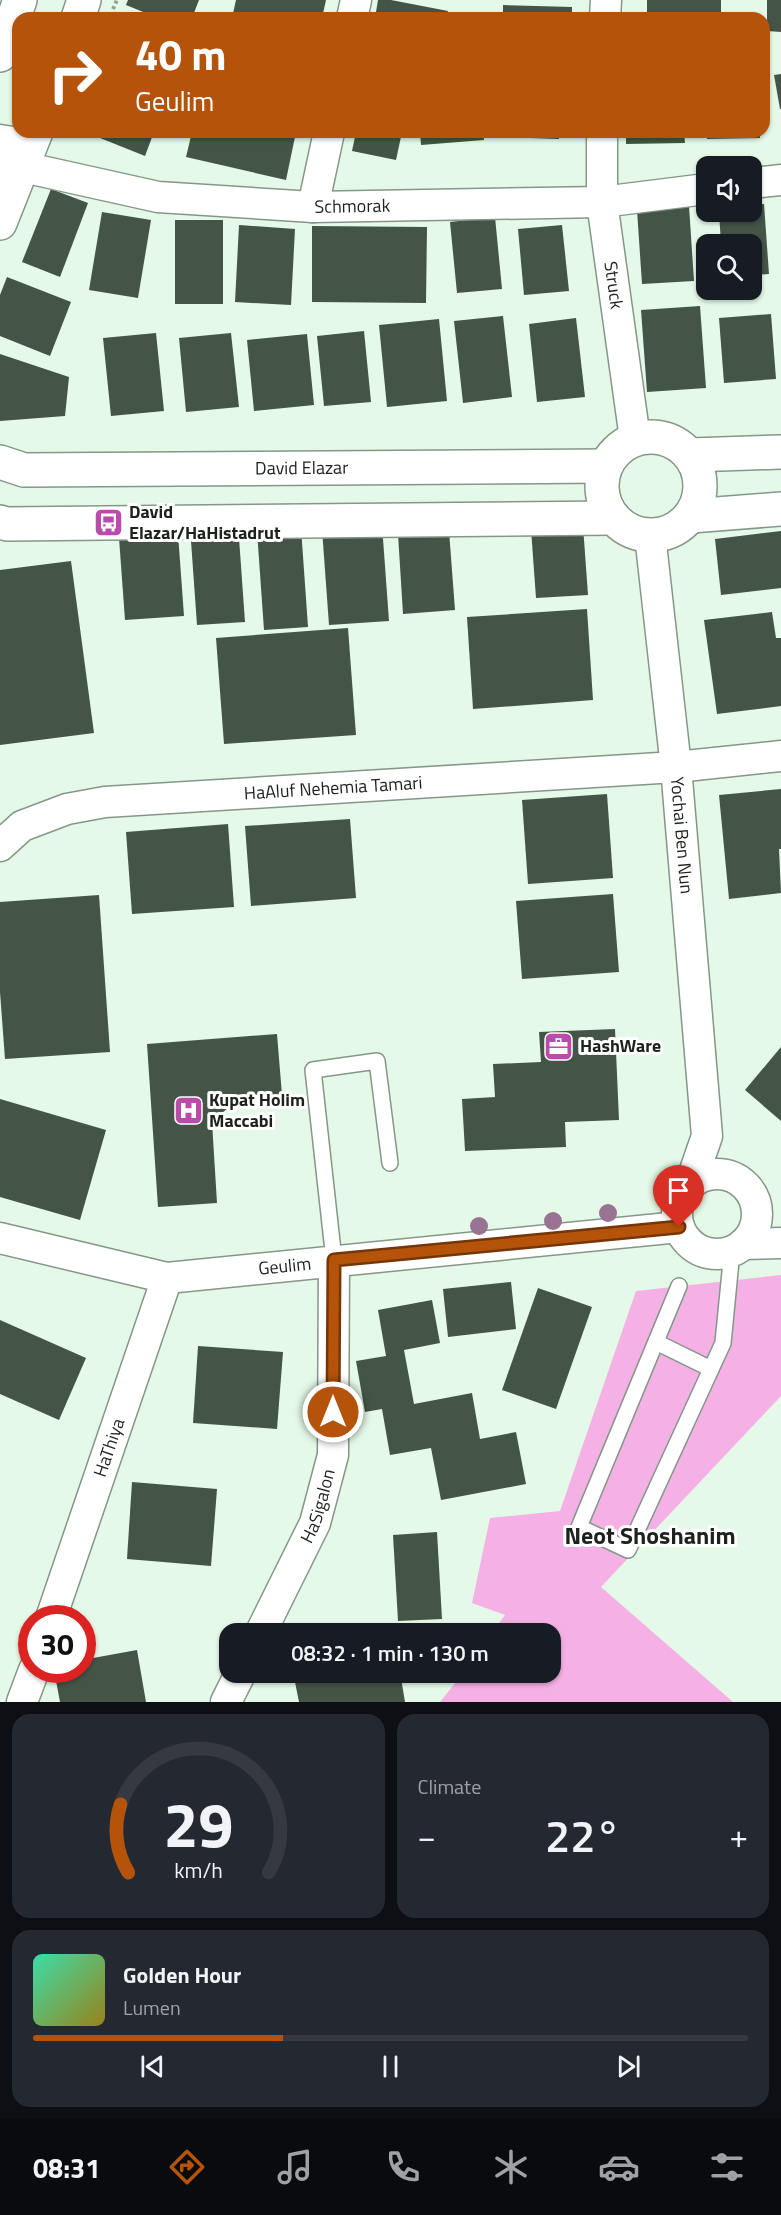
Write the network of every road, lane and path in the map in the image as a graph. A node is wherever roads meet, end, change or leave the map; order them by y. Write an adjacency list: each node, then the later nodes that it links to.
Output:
1 (12, 22): 2 (street)
2 (0, 55)
3 (328, 138): 10 (street)
4 (602, 138): 9 (street, Struck)
5 (18, 150): 10 (street, Schmorak); 11 (street)
6 (781, 180): 7 (street)
7 (762, 182)
8 (696, 190): 9 (street, Schmorak)
9 (602, 202): 10 (street, Schmorak); 12 (street, Struck)
10 (313, 207)
11 (0, 223)
12 (635, 439): 14 (street); 16 (street)
13 (781, 452): 14 (street)
14 (691, 455): 18 (street)
15 (0, 462): 16 (street, David Elazar)
16 (606, 466): 19 (street)
17 (781, 509): 18 (street)
18 (691, 516): 21 (street)
19 (614, 518): 20 (street); 21 (street)
20 (2, 523)
21 (650, 535): 23 (street, Yochai Ben Nun)
22 (781, 756): 23 (street, HaAluf Nehemia Tamari)
23 (676, 767): 24 (street, HaAluf Nehemia Tamari); 25 (street, Yochai Ben Nun)
24 (0, 846)
25 (707, 1136): 27 (street, Yochai Ben Nun); 28 (street, Yochai Ben Nun)
26 (390, 1163): 35 (lane)
27 (729, 1176): 28 (street); 29 (street)
28 (690, 1185): 30 (street)
29 (756, 1209): 31 (street); 34 (street)
30 (679, 1227): 34 (street); 35 (street, Geulim)
31 (781, 1231)
32 (0, 1238): 36 (street, Geulim)
33 (781, 1243): 34 (street)
34 (738, 1248): 39 (lane)
35 (334, 1260): 36 (street, Geulim); 41 (street, HaSigalon)
36 (167, 1278): 40 (street, HaThiya)
37 (679, 1286): 38 (lane)
38 (656, 1342): 39 (lane); 39 (lane)
39 (711, 1369)
40 (55, 1605)
41 (265, 1623)
42 (29, 1683): 44 (street)
43 (236, 1683): 45 (street)
44 (22, 1702)
45 (226, 1702)

